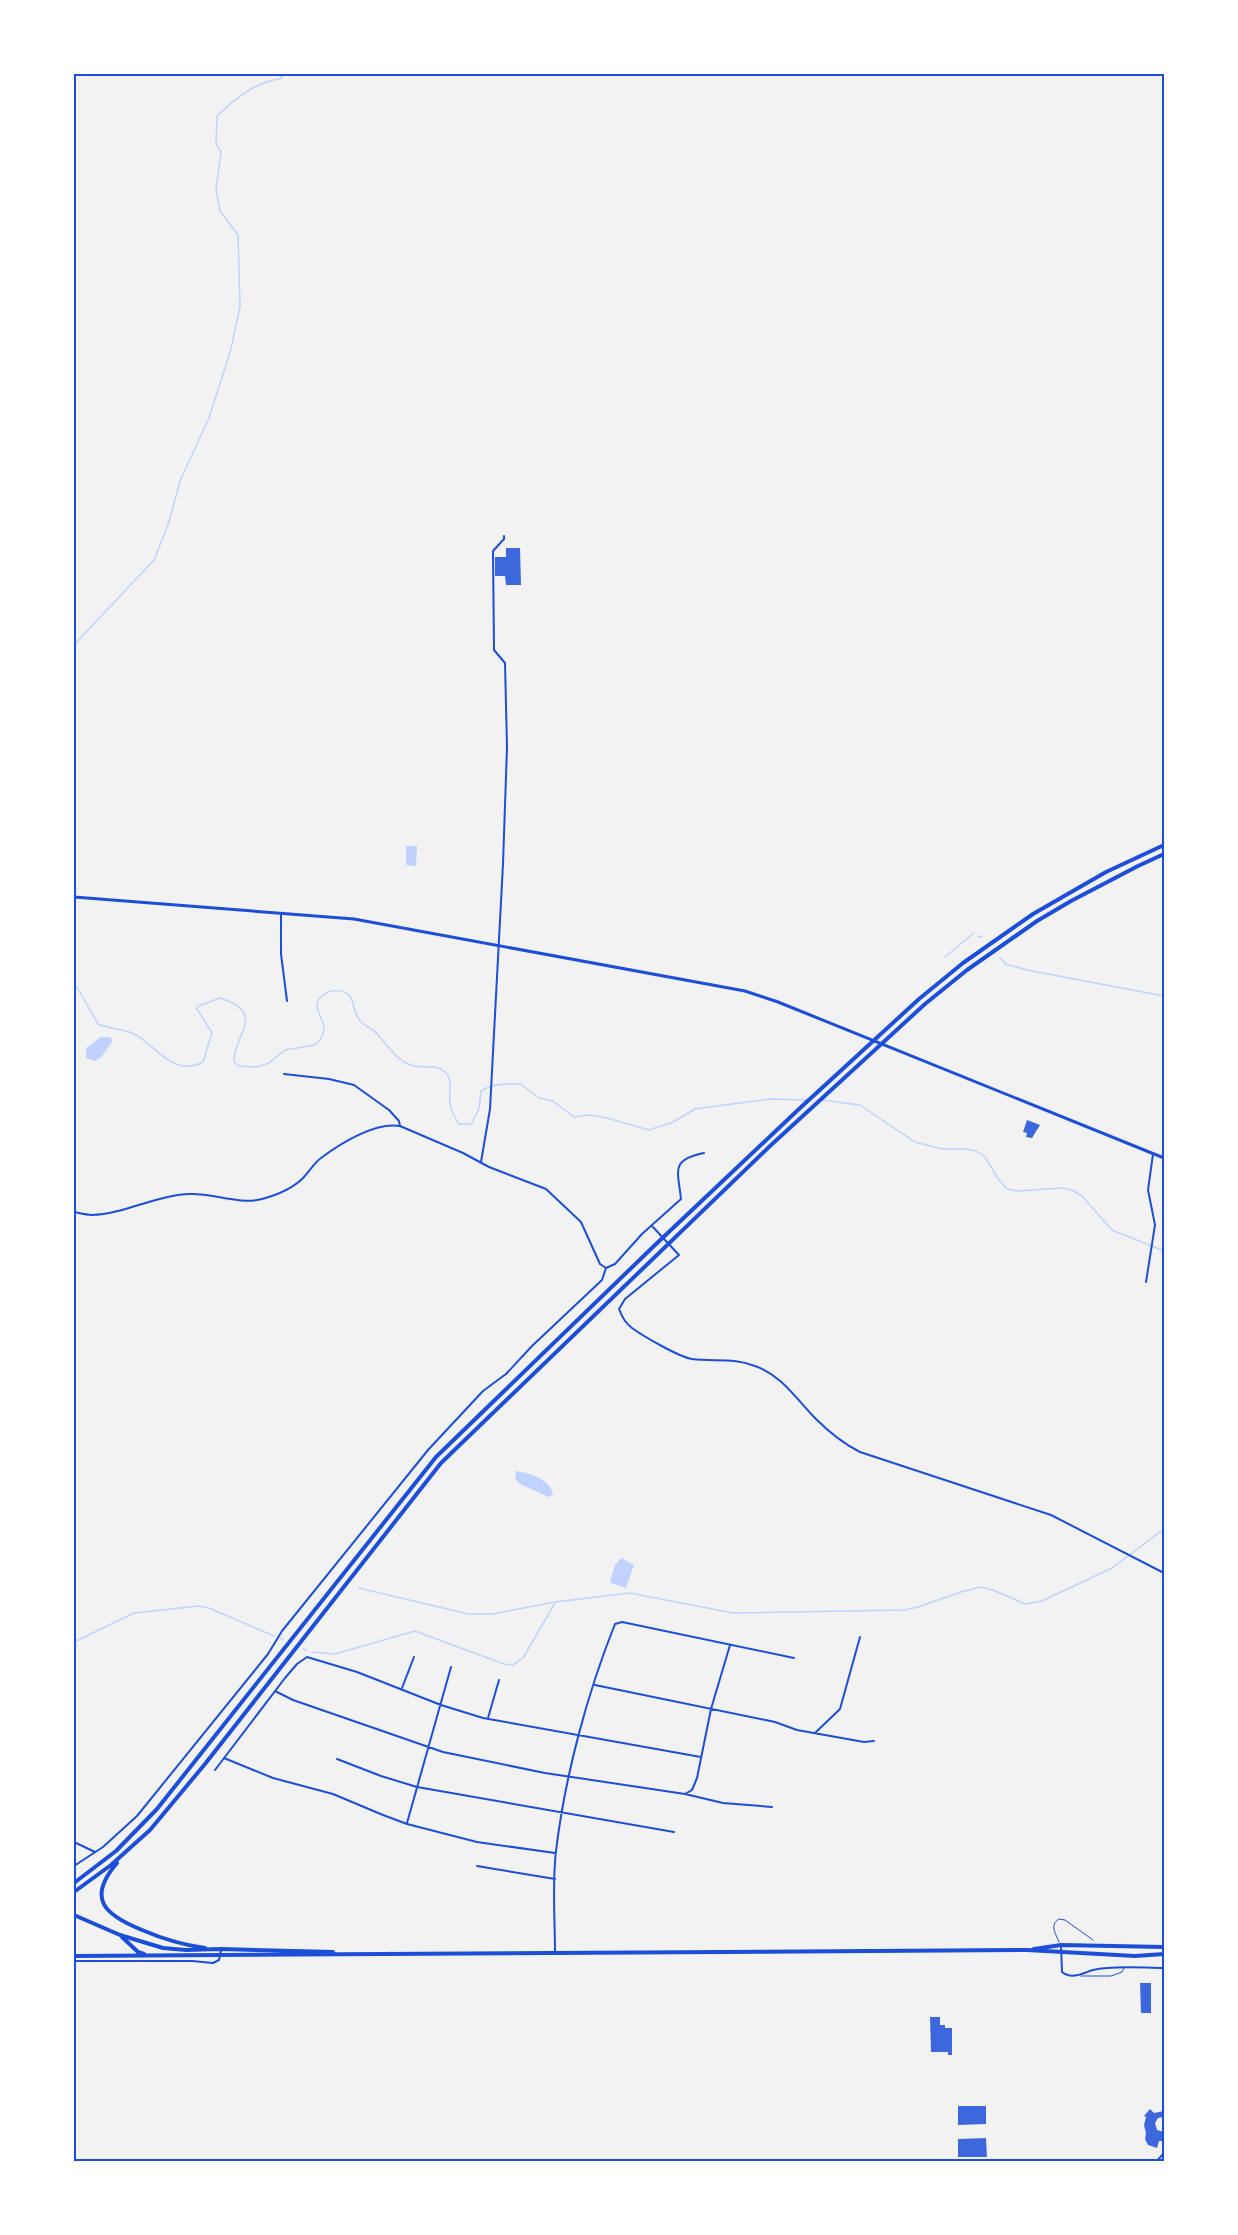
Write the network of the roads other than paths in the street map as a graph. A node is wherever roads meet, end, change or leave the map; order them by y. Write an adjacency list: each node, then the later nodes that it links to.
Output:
1 (504, 536): 6 (street)
2 (1164, 845): 53 (main road)
3 (1164, 854): 49 (main road)
4 (74, 897): 5 (street)
5 (282, 912): 6 (street); 7 (street)
6 (499, 945): 11 (street); 13 (street)
7 (286, 1001)
8 (284, 1074): 9 (street)
9 (400, 1126): 13 (street); 14 (street)
10 (704, 1153): 15 (street)
11 (1153, 1154): 12 (street); 17 (street)
12 (1164, 1158)
13 (481, 1162): 16 (street)
14 (74, 1212)
15 (652, 1226): 16 (street); 18 (street)
16 (606, 1268): 47 (street)
17 (1146, 1282)
18 (1164, 1573)
19 (860, 1637): 31 (street)
20 (730, 1645): 22 (street); 25 (street); 29 (street)
21 (414, 1658): 26 (street)
22 (794, 1658)
23 (451, 1667): 28 (street)
24 (499, 1680): 30 (street)
25 (594, 1685): 29 (street); 32 (street)
26 (402, 1689): 27 (street); 28 (street)
27 (275, 1691): 34 (street); 36 (street)
28 (441, 1705): 30 (street); 34 (street)
29 (711, 1709): 31 (street); 35 (street)
30 (488, 1719): 32 (street)
31 (814, 1733): 33 (street)
32 (578, 1735): 35 (street); 39 (street)
33 (874, 1741)
34 (428, 1747): 39 (street); 40 (street)
35 (701, 1756): 41 (street)
36 (224, 1758): 38 (street); 44 (street)
37 (337, 1759): 40 (street)
38 (215, 1770)
39 (569, 1776): 41 (street); 43 (street)
40 (417, 1787): 43 (street); 44 (street)
41 (685, 1794): 42 (street)
42 (772, 1807)
43 (562, 1814): 45 (street); 48 (street)
44 (407, 1824): 48 (street)
45 (674, 1832)
46 (74, 1842): 47 (street)
47 (95, 1852): 50 (street)
48 (555, 1853): 52 (street)
49 (125, 1854): 54 (main road); 60 (main road)
50 (74, 1866)
51 (477, 1866): 52 (street)
52 (555, 1879): 62 (street)
53 (74, 1883)
54 (74, 1892)
55 (74, 1915): 56 (main road)
56 (120, 1935): 60 (main road); 67 (main road)
57 (1093, 1940): 58 (lane)
58 (1061, 1946): 59 (main road); 61 (main road); 63 (street)
59 (1164, 1947)
60 (221, 1949): 64 (main road); 68 (street)
61 (1028, 1950): 62 (main road); 63 (main road)
62 (555, 1952): 64 (main road)
63 (1061, 1953): 65 (main road); 72 (street)
64 (366, 1954): 68 (main road)
65 (1164, 1954)
66 (74, 1956): 67 (main road)
67 (157, 1956): 68 (main road)
68 (220, 1956): 69 (street)
69 (74, 1961)
70 (1124, 1968): 71 (street); 72 (street); 72 (lane)
71 (1164, 1968)
72 (1078, 1976)
73 (1164, 2153): 74 (street)
74 (1156, 2162)

